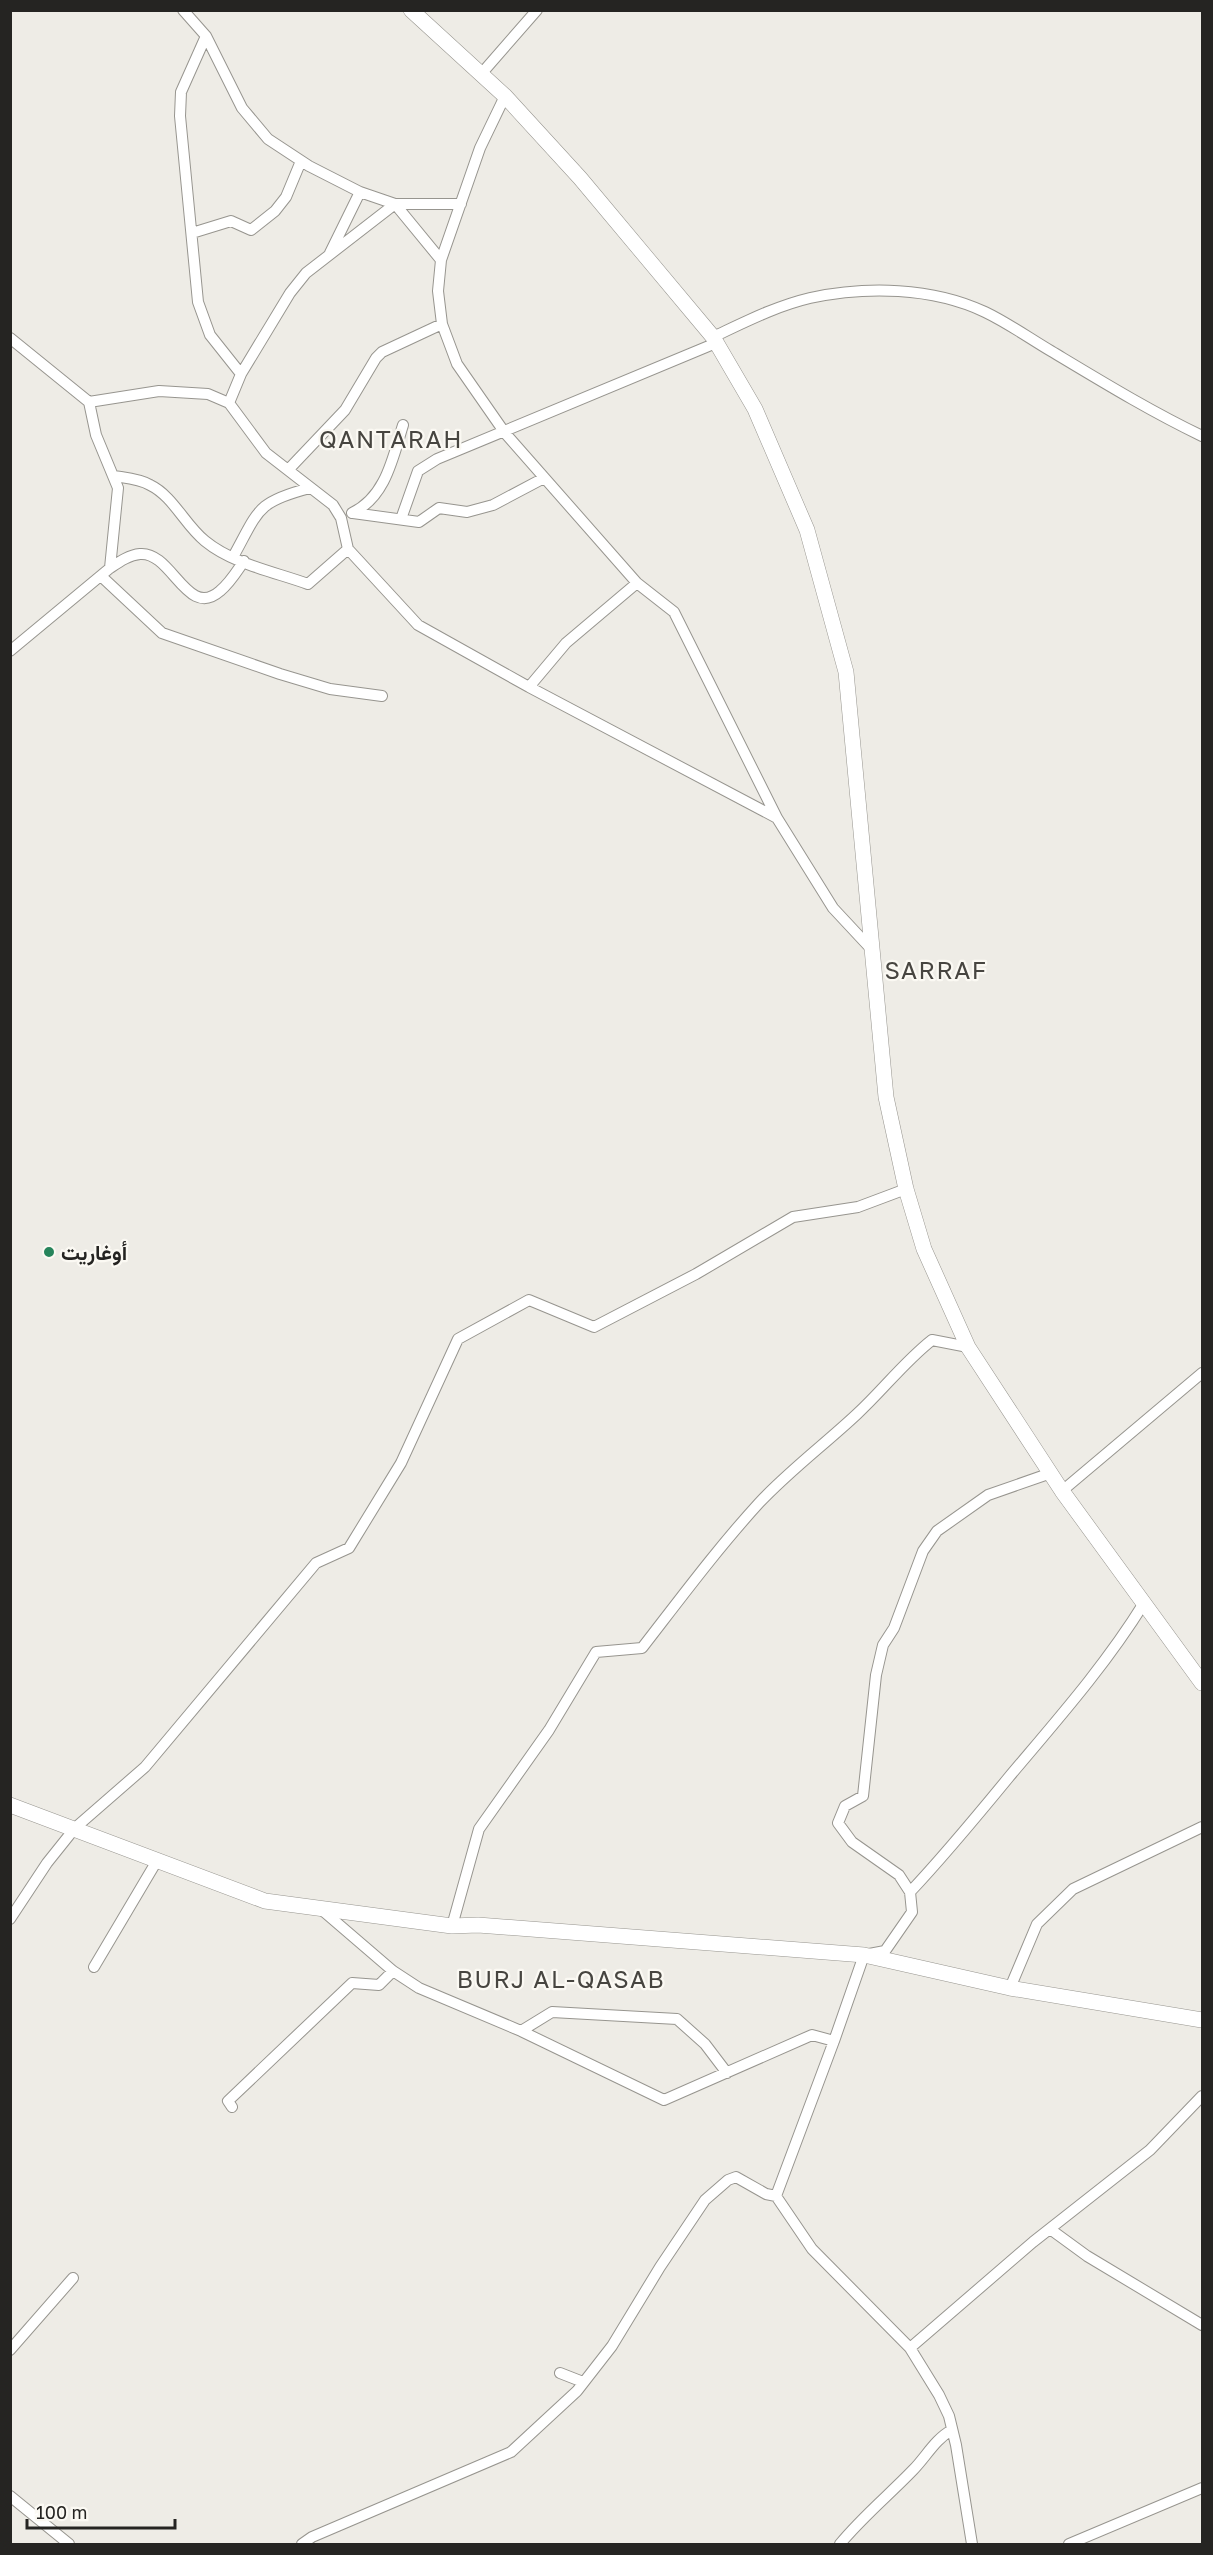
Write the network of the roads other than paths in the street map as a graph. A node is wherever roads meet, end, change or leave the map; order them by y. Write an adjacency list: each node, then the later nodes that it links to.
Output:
1 (183, 10): 4 (street)
2 (411, 10): 5 (main road)
3 (537, 10): 5 (street)
4 (206, 36): 7 (street); 11 (street)
5 (482, 74): 6 (main road)
6 (505, 96): 10 (street); 16 (main road)
7 (301, 161): 8 (street); 11 (street)
8 (360, 192): 9 (street); 12 (street)
9 (395, 204): 10 (street); 12 (street); 13 (street)
10 (461, 204): 13 (street)
11 (192, 232): 17 (street)
12 (328, 256): 17 (street)
13 (441, 260): 14 (street)
14 (442, 324): 21 (street); 23 (street)
15 (10, 338): 18 (street)
16 (715, 340): 21 (street); 22 (street); 40 (main road)
17 (241, 374): 19 (street)
18 (89, 402): 19 (street); 24 (street)
19 (229, 403): 23 (street)
20 (404, 425): 27 (street)
21 (505, 433): 25 (street); 29 (street)
22 (1203, 436)
23 (288, 470): 26 (street)
24 (114, 476): 31 (street); 33 (street)
25 (544, 478): 29 (street); 35 (street)
26 (310, 488): 28 (street); 31 (street)
27 (353, 513): 28 (street); 29 (street)
28 (341, 519): 30 (street)
29 (401, 519)
30 (348, 549): 32 (street); 37 (street)
31 (233, 557): 32 (street)
32 (244, 561): 33 (street)
33 (110, 568): 34 (street)
34 (101, 576): 36 (street); 38 (street)
35 (637, 583): 37 (street); 39 (street)
36 (10, 651)
37 (529, 687): 39 (street)
38 (382, 696)
39 (777, 818): 40 (street)
40 (874, 953): 41 (main road)
41 (906, 1190): 42 (main road); 50 (street)
42 (968, 1347): 44 (main road); 55 (street)
43 (1203, 1373): 45 (street)
44 (1051, 1473): 45 (main road); 52 (street)
45 (1062, 1491): 46 (main road)
46 (1144, 1603): 47 (main road); 52 (street)
47 (1203, 1683)
48 (10, 1805): 50 (main road)
49 (1203, 1827): 59 (street)
50 (75, 1828): 51 (main road); 54 (street)
51 (158, 1859): 53 (main road); 57 (street)
52 (910, 1892): 56 (street)
53 (322, 1910): 55 (main road); 58 (street)
54 (10, 1919)
55 (452, 1926): 56 (main road)
56 (864, 1955): 59 (main road); 62 (street)
57 (94, 1967)
58 (393, 1971): 61 (street); 65 (street)
59 (1010, 1988): 60 (main road)
60 (1203, 2020)
61 (521, 2031): 63 (street); 63 (street)
62 (834, 2041): 63 (street); 66 (street)
63 (727, 2073)
64 (1203, 2096): 67 (street)
65 (232, 2107)
66 (776, 2196): 70 (street); 73 (street)
67 (1050, 2229): 69 (street); 70 (street)
68 (73, 2278): 71 (street)
69 (1203, 2325)
70 (910, 2348): 74 (street)
71 (10, 2350)
72 (561, 2373): 73 (street)
73 (583, 2382): 78 (street)
74 (952, 2430): 79 (street); 80 (street)
75 (1203, 2488): 81 (street)
76 (10, 2496): 77 (street)
77 (69, 2544)
78 (302, 2544)
79 (840, 2544)
80 (972, 2544)
81 (1069, 2544)

